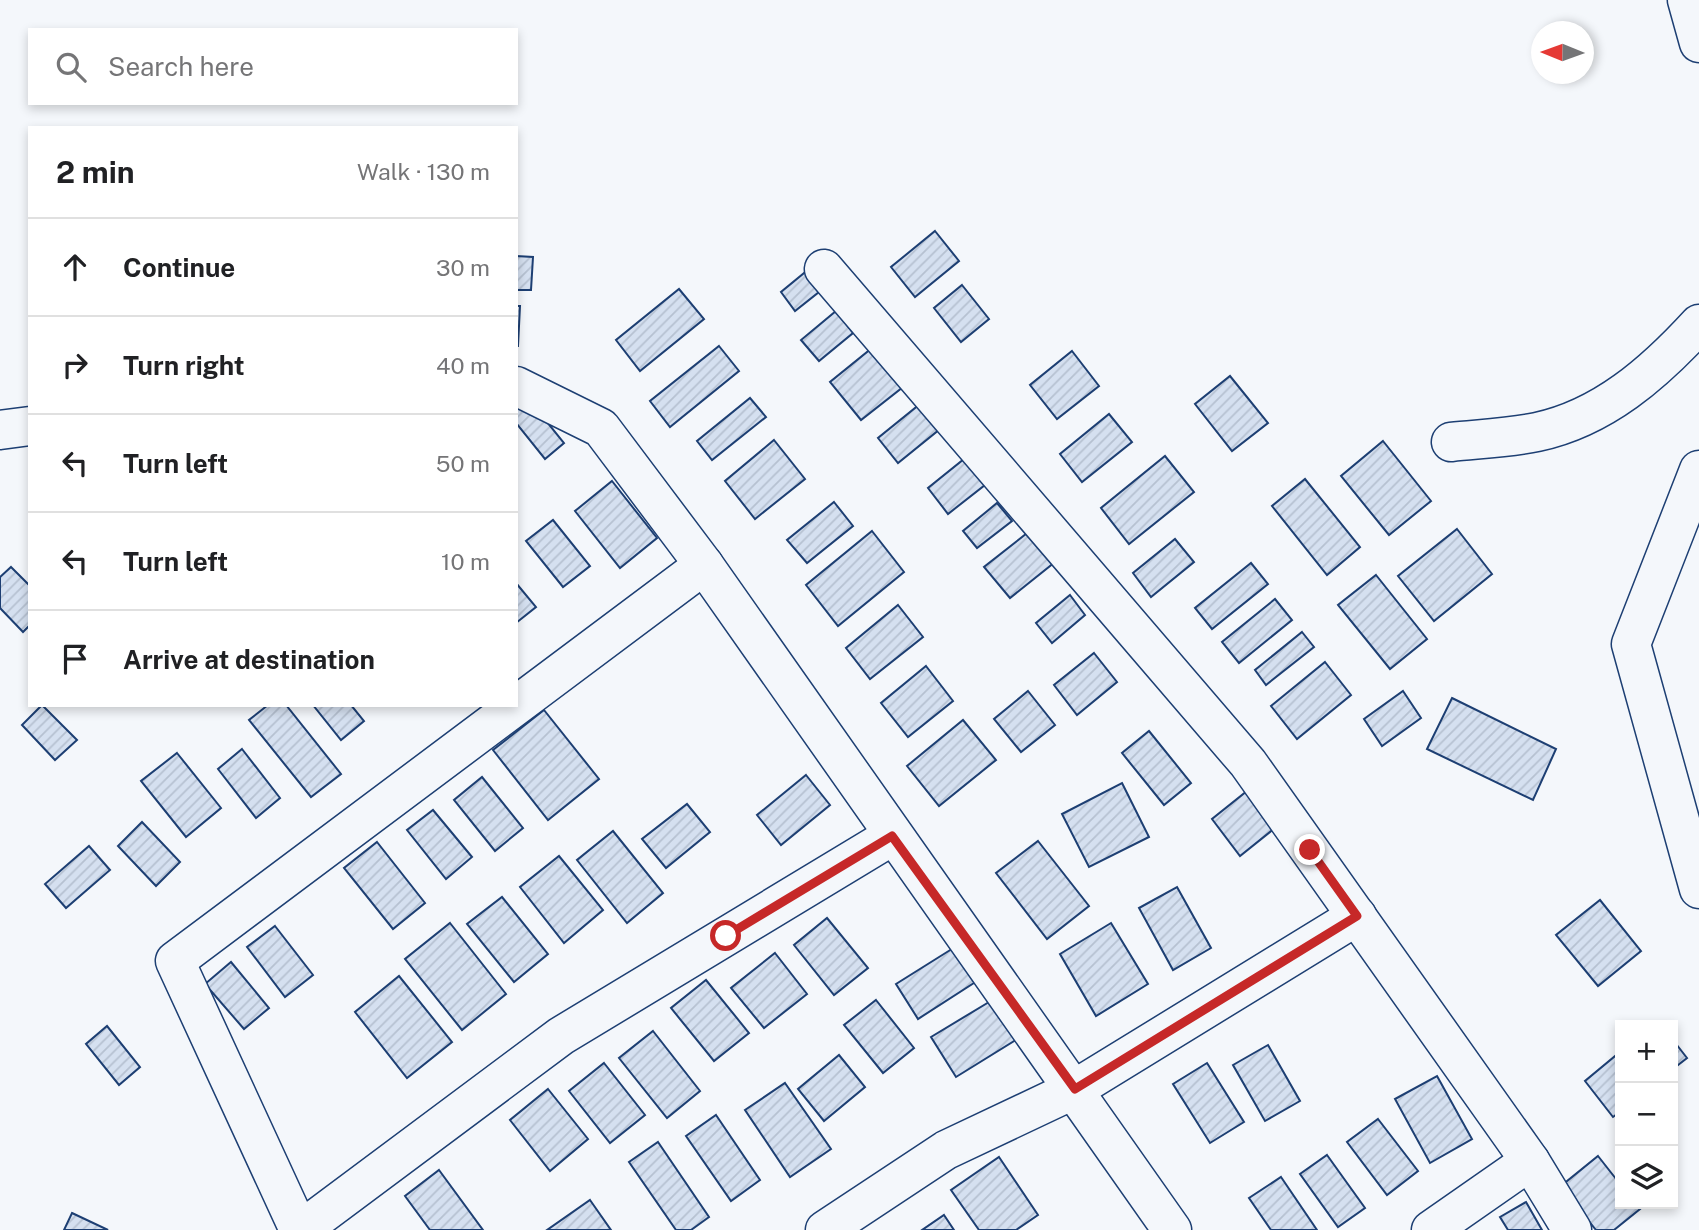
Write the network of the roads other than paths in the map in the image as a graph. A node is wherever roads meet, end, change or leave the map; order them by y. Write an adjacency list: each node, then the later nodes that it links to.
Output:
1 (1687, 0): 2 (street)
2 (1699, 43)
3 (824, 269): 15 (street)
4 (1699, 324): 8 (street)
5 (518, 387): 10 (street)
6 (28, 426): 7 (street)
7 (0, 430)
8 (1451, 442)
9 (1699, 470): 14 (street)
10 (704, 565): 11 (street); 13 (street)
11 (518, 704)
12 (514, 707): 18 (street)
13 (892, 836): 16 (street); 18 (street)
14 (1699, 889)
15 (1357, 916): 16 (street); 17 (street)
16 (1075, 1089): 19 (street); 20 (street)
17 (1530, 1161): 21 (street); 22 (street)
18 (300, 1230)
19 (824, 1230)
20 (1172, 1230)
21 (1431, 1230)
22 (1572, 1230)

